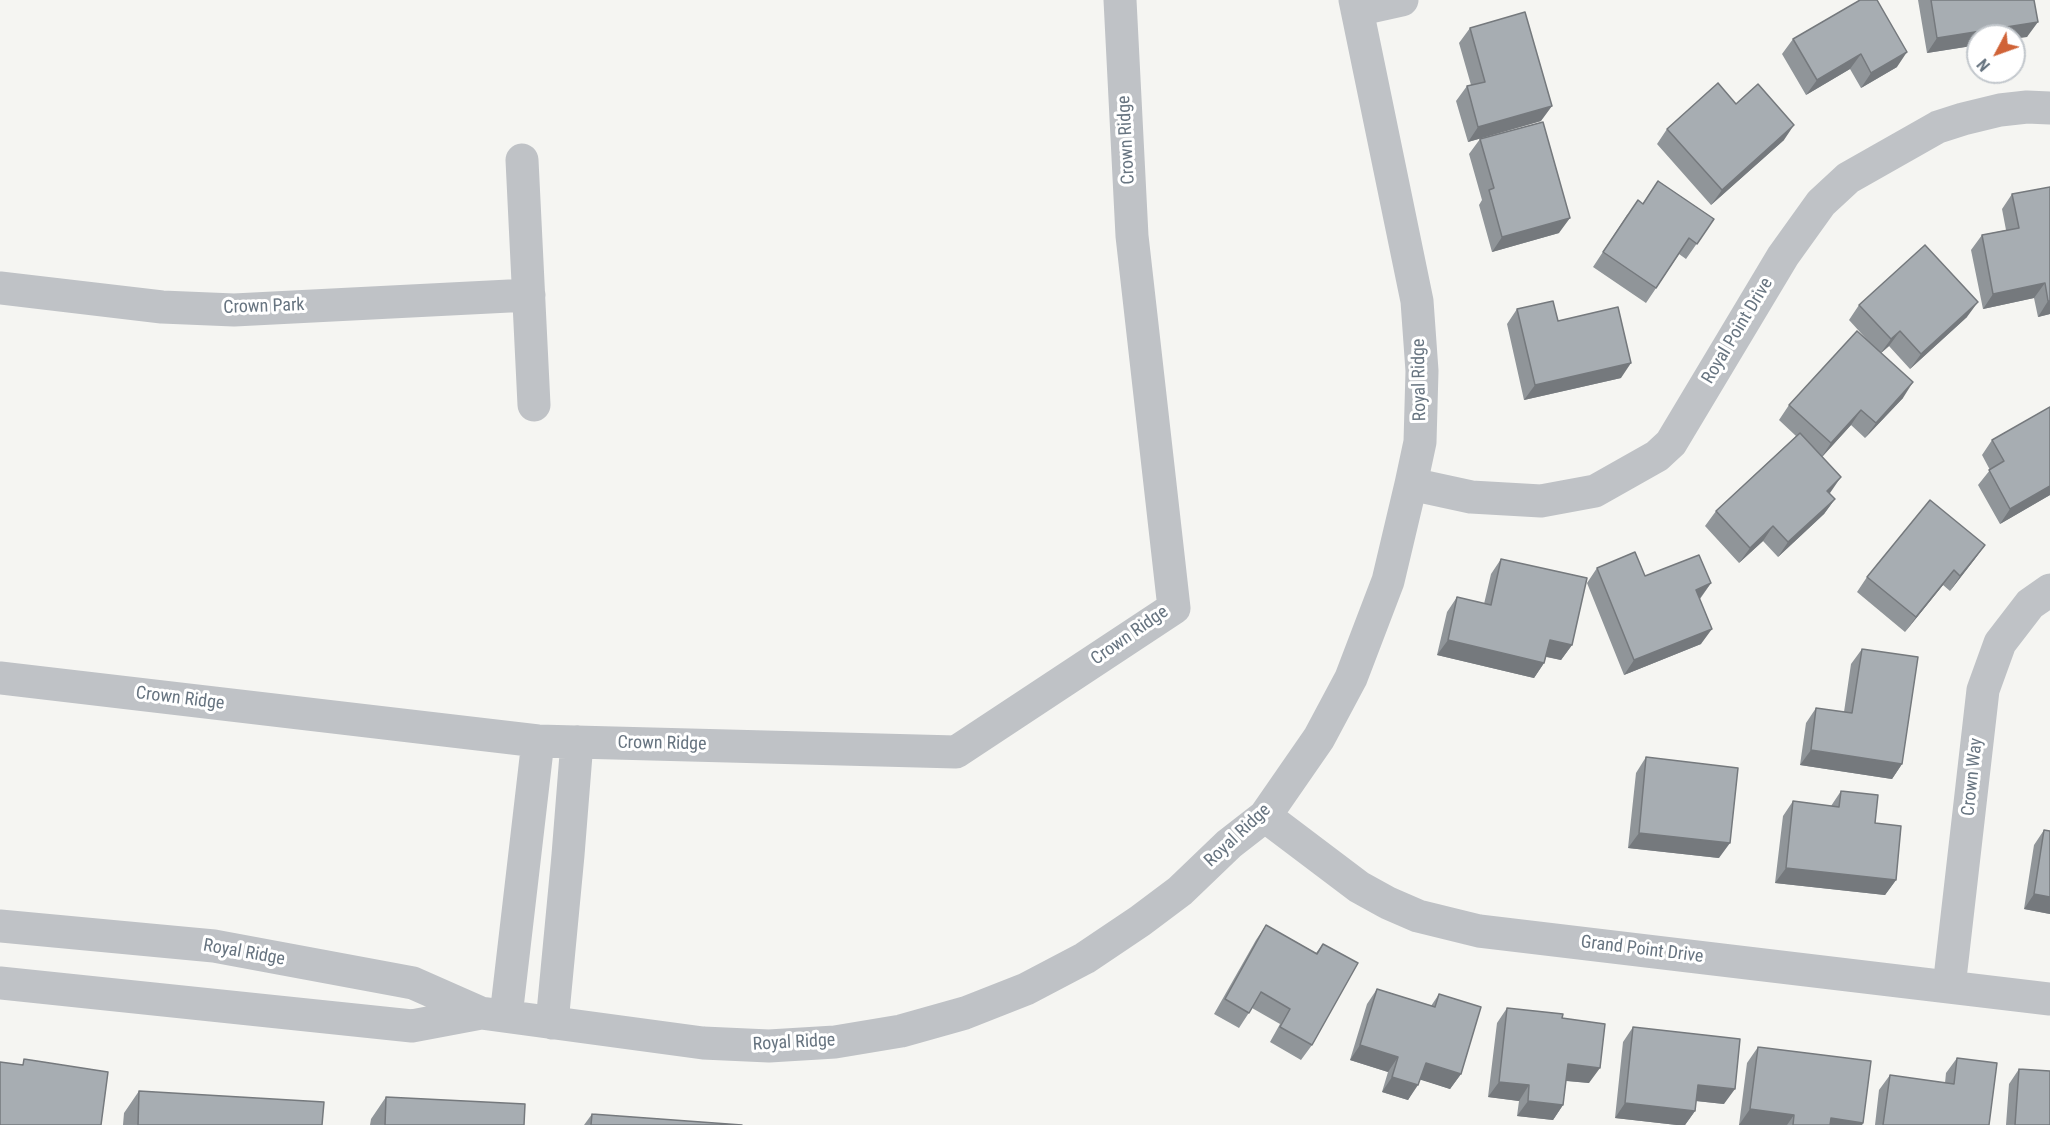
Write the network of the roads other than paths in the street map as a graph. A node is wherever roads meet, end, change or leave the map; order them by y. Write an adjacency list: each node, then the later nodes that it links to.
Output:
1 (1120, 0): 13 (street, Crown Ridge)
2 (1402, 0): 3 (street)
3 (1356, 5): 9 (street, Royal Ridge)
4 (2050, 108): 9 (street, Royal Point Drive)
5 (522, 160): 7 (street)
6 (0, 288): 7 (street, Crown Park)
7 (529, 295): 8 (street)
8 (534, 405)
9 (1411, 484): 14 (street, Royal Ridge)
10 (2050, 590): 17 (street, Crown Way)
11 (0, 678): 12 (street, Crown Ridge)
12 (538, 741): 13 (street, Crown Ridge); 19 (street)
13 (577, 742): 20 (street)
14 (1265, 816): 17 (street, Grand Point Drive); 20 (street, Royal Ridge)
15 (0, 926): 19 (street, Royal Ridge)
16 (0, 983): 19 (street, Royal Ridge)
17 (1949, 987): 18 (street, Grand Point Drive)
18 (2050, 999)
19 (494, 1015): 20 (street, Royal Ridge)
20 (552, 1023)

